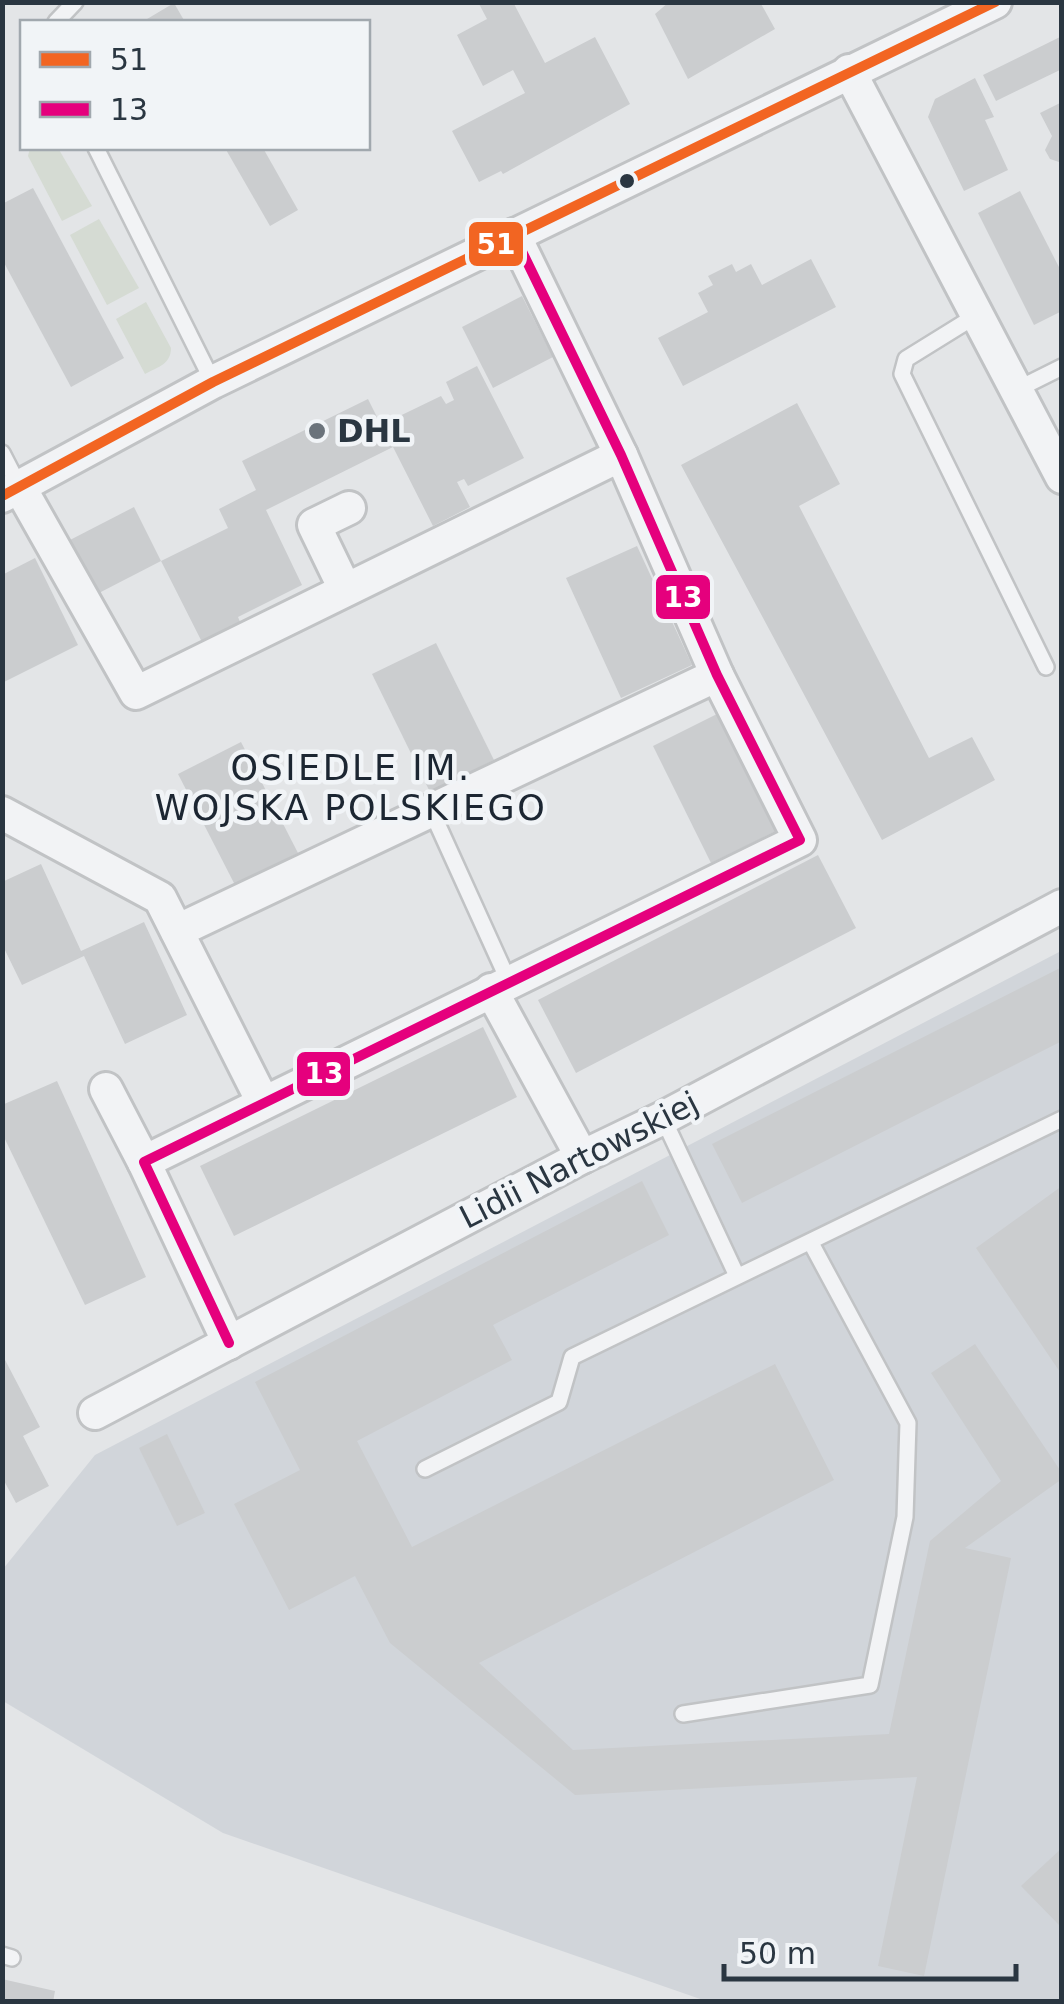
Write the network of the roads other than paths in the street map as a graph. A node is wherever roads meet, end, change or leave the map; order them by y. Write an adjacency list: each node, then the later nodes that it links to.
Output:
1 (76, 2): 3 (lane)
2 (987, 4): 4 (street)
3 (58, 20)
4 (849, 71): 6 (street); 7 (street)
5 (97, 150): 9 (lane)
6 (514, 235): 9 (street); 12 (street)
7 (977, 314): 10 (street); 17 (lane)
8 (1062, 367): 10 (lane)
9 (212, 382): 14 (street)
10 (1016, 390): 13 (street)
11 (2, 453): 14 (lane)
12 (621, 454): 16 (street); 18 (street)
13 (1062, 477)
14 (11, 491): 16 (street)
15 (349, 508): 16 (street)
16 (346, 590)
17 (1046, 667)
18 (717, 675): 19 (street); 23 (street)
19 (432, 810): 22 (street); 23 (lane)
20 (2, 812): 22 (street)
21 (1062, 906): 26 (street, Lidii Nartowskiej)
22 (176, 930): 25 (street)
23 (500, 986): 25 (street); 28 (street)
24 (106, 1090): 29 (street)
25 (263, 1102): 29 (street)
26 (663, 1118): 28 (street, Lidii Nartowskiej); 31 (lane)
27 (1062, 1119): 30 (lane)
28 (582, 1157): 32 (street, Lidii Nartowskiej)
29 (144, 1162): 32 (street)
30 (811, 1243): 31 (lane); 35 (lane)
31 (737, 1276): 34 (lane)
32 (229, 1343): 33 (street, Lidii Nartowskiej)
33 (95, 1413)
34 (425, 1470)
35 (683, 1714)

